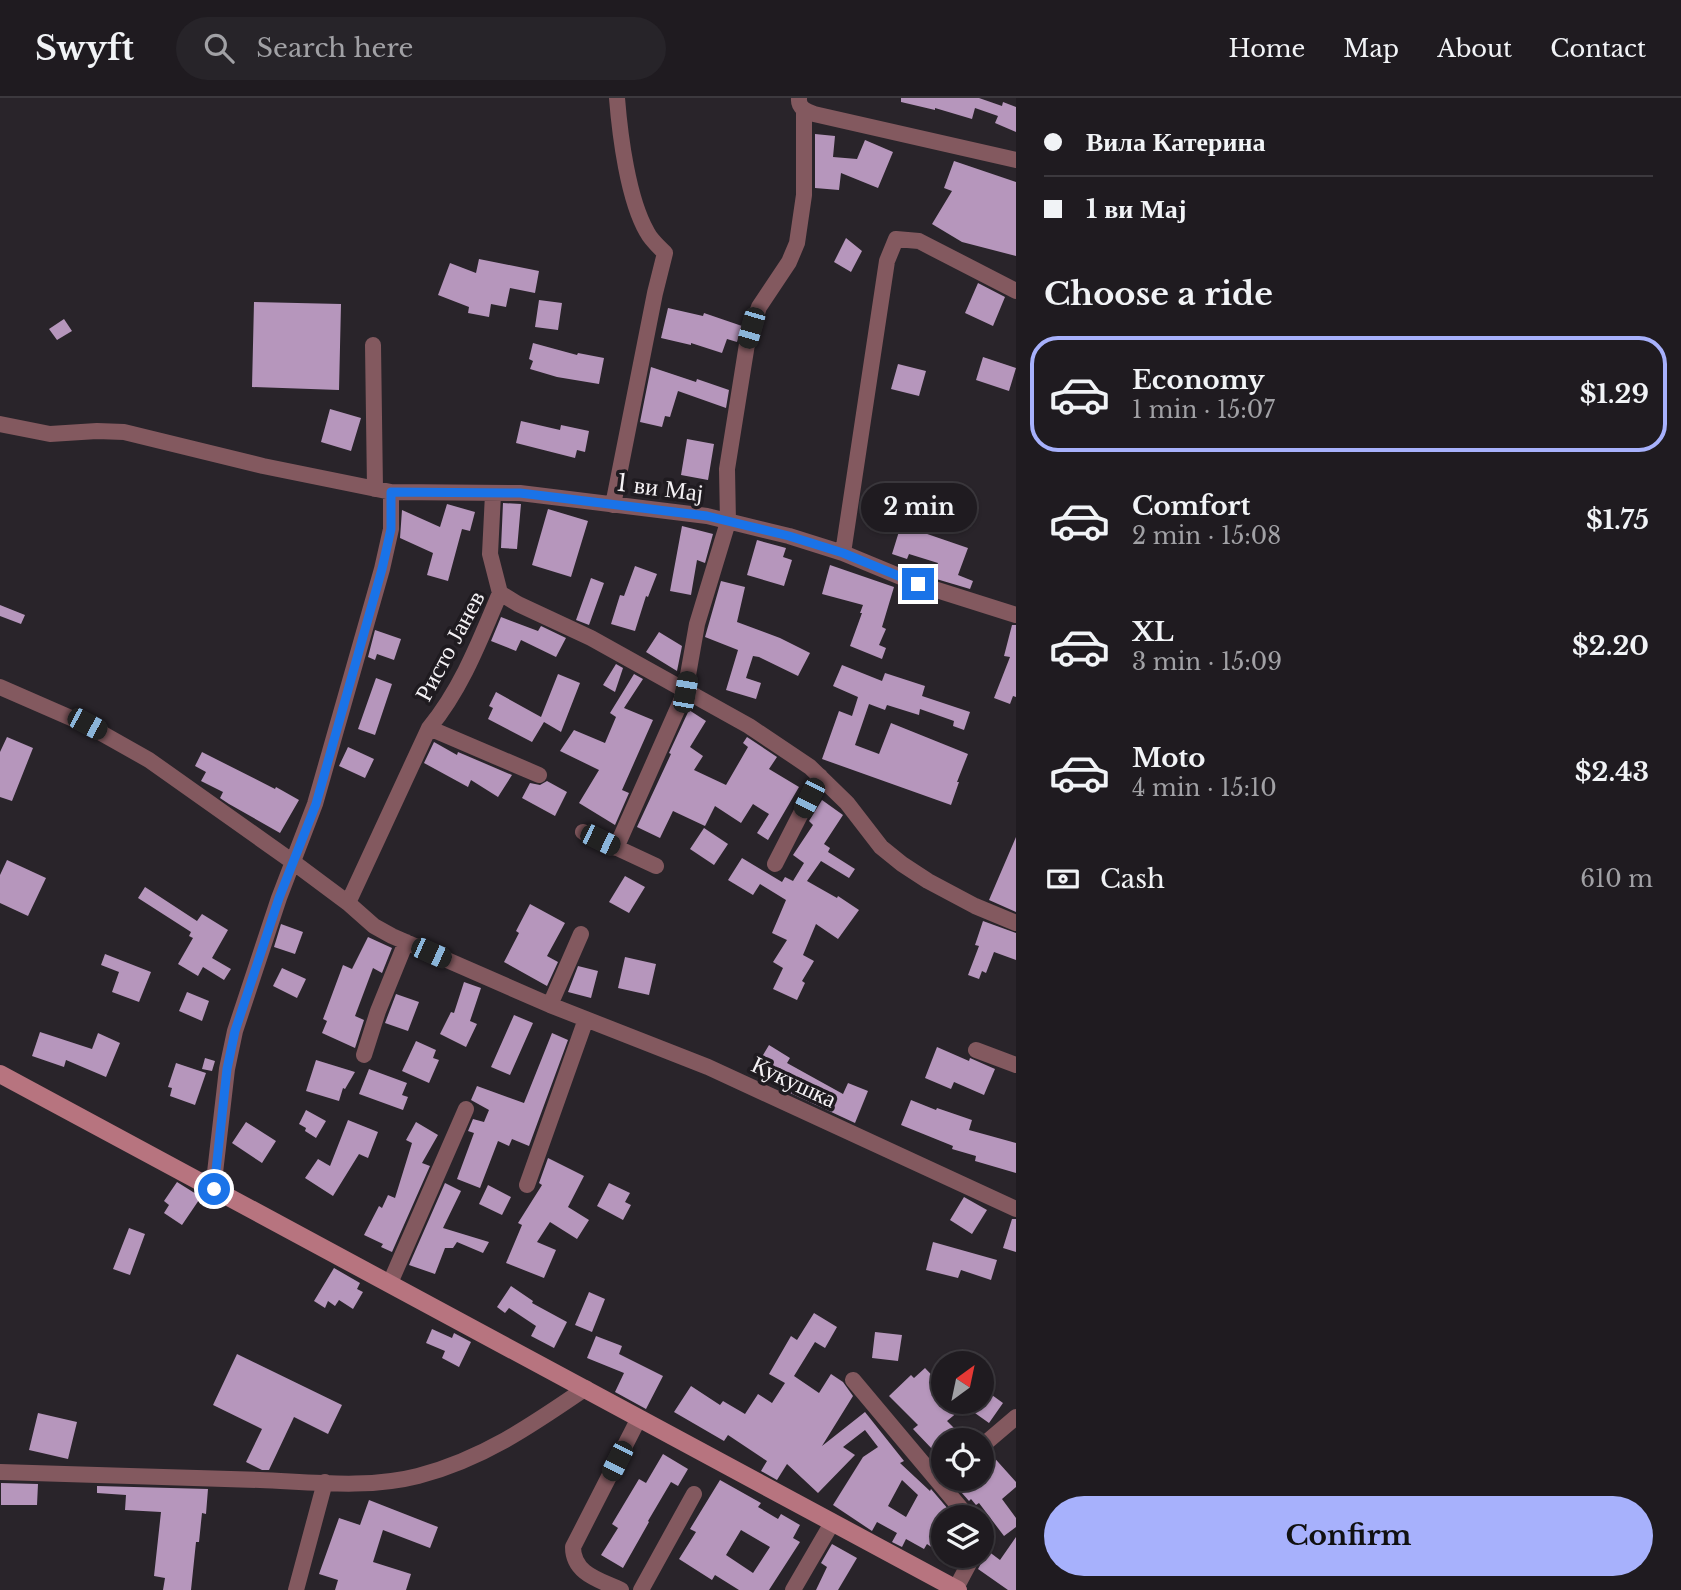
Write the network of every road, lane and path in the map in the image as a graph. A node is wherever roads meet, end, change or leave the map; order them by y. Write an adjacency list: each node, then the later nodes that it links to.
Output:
1 (617, 98): 9 (street)
2 (802, 104): 3 (street); 10 (street)
3 (1016, 160)
4 (1016, 290): 11 (street)
5 (373, 345): 7 (street)
6 (0, 424): 7 (street, 1 ви Мај)
7 (383, 490): 8 (street, 1 ви Мај); 21 (street)
8 (493, 494): 9 (street, 1 ви Мај); 12 (street)
9 (613, 505): 10 (street, 1 ви Мај)
10 (728, 522): 11 (street, 1 ви Мај); 15 (street)
11 (843, 553): 13 (street, 1 ви Мај)
12 (500, 593): 15 (street, Ристо Јанев); 16 (street, Ристо Јанев)
13 (1016, 615)
14 (0, 687): 21 (street, Кукушка)
15 (685, 692): 18 (street, Ристо Јанев); 20 (street)
16 (429, 728): 17 (street); 24 (street, Ристо Јанев)
17 (539, 775)
18 (820, 776): 22 (street); 25 (street, Ристо Јанев)
19 (583, 832): 20 (street)
20 (616, 848): 23 (street)
21 (293, 862): 24 (street, Кукушка); 36 (street)
22 (775, 864)
23 (656, 866)
24 (348, 903): 27 (street, Кукушка)
25 (1016, 923)
26 (581, 934): 28 (street)
27 (406, 942): 28 (street, Кукушка); 31 (street)
28 (550, 1004): 29 (street, Кукушка)
29 (586, 1019): 35 (street); 37 (street, Кукушка)
30 (976, 1050): 32 (street)
31 (364, 1055)
32 (1016, 1065)
33 (0, 1074): 36 (main road)
34 (466, 1109): 38 (street)
35 (527, 1185)
36 (214, 1189): 38 (main road)
37 (1016, 1209)
38 (390, 1283): 40 (main road)
39 (853, 1380): 44 (street)
40 (586, 1388): 42 (main road); 46 (street)
41 (1016, 1417): 43 (street)
42 (639, 1418): 48 (main road); 51 (street)
43 (994, 1436)
44 (931, 1469)
45 (0, 1472): 46 (street)
46 (325, 1482): 50 (street)
47 (694, 1493): 52 (street)
48 (832, 1523): 53 (street); 54 (main road)
49 (967, 1568): 54 (street)
50 (296, 1590)
51 (621, 1590)
52 (640, 1590)
53 (793, 1590)
54 (956, 1590)

